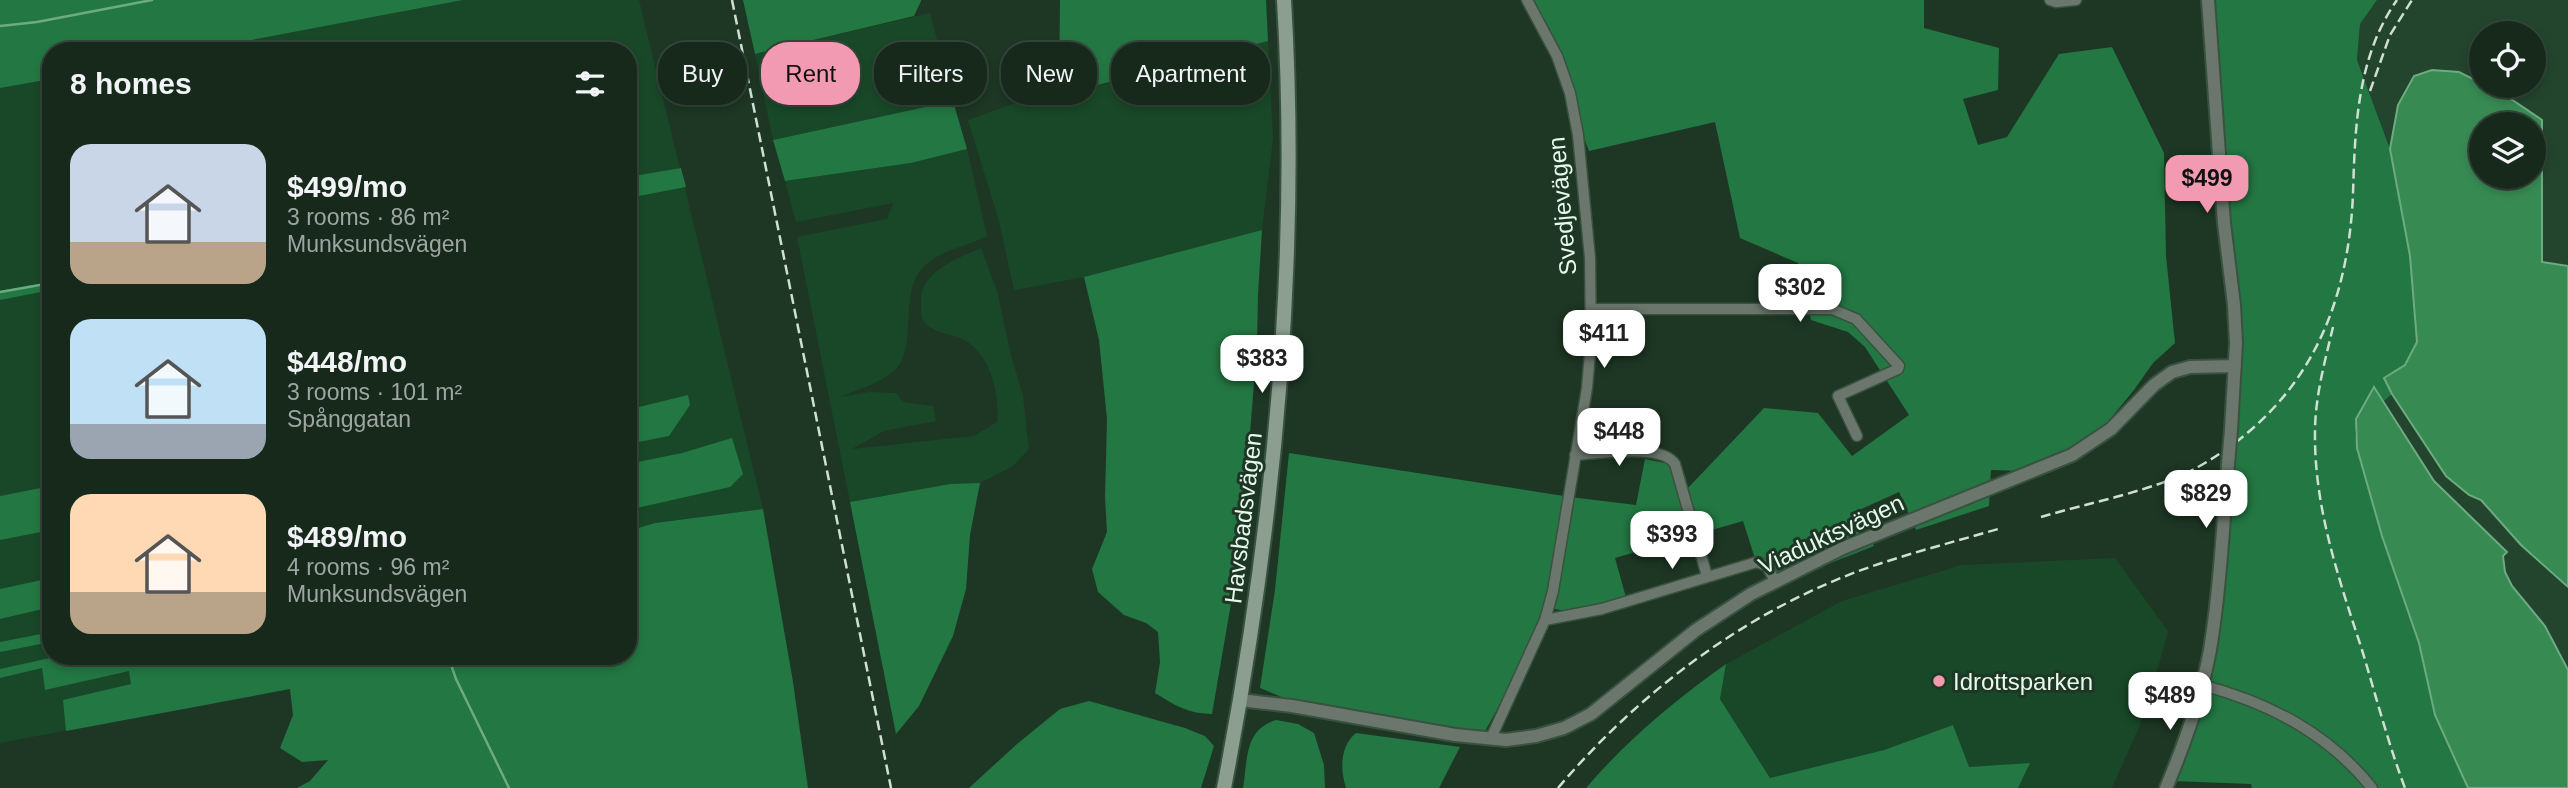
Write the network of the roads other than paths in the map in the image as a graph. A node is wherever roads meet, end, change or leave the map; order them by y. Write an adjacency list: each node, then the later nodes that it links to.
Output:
1 (1284, 0): 14 (main road, Havsbadsvägen)
2 (1527, 0): 6 (street, Svedjevägen)
3 (2076, 0): 5 (street)
4 (2208, 0): 7 (street)
5 (2054, 1)
6 (1591, 309): 8 (street); 9 (street, Svedjevägen)
7 (2235, 366): 11 (street, Viaduktsvägen); 13 (street, bridge)
8 (1857, 436)
9 (1576, 455): 10 (street); 12 (street, Svedjevägen)
10 (1707, 576): 11 (street); 12 (street)
11 (1775, 581): 15 (street, Viaduktsvägen)
12 (1545, 620): 15 (street, Svedjevägen)
13 (2202, 685): 17 (street); 18 (street)
14 (1240, 699): 15 (street, Viaduktsvägen); 16 (main road, Havsbadsvägen)
15 (1491, 738)
16 (1224, 788)
17 (2166, 788)
18 (2372, 788)

